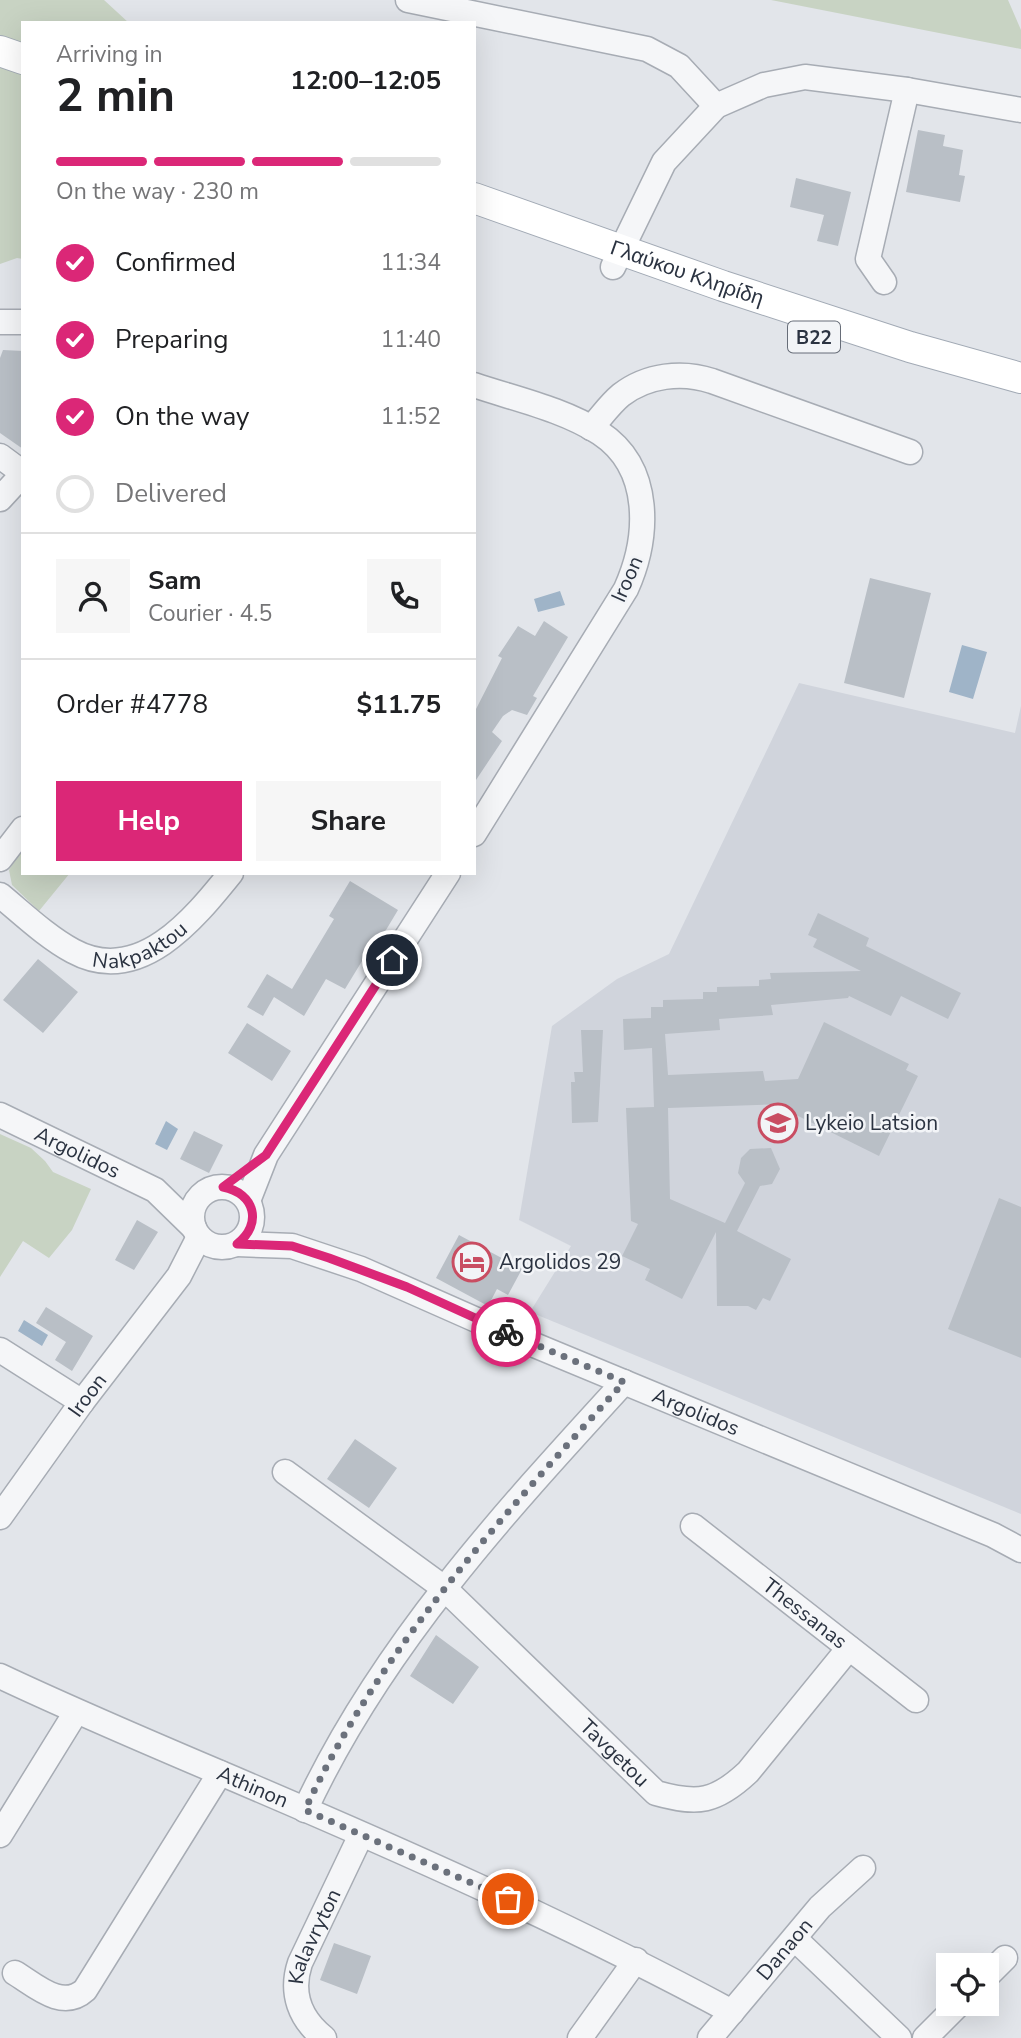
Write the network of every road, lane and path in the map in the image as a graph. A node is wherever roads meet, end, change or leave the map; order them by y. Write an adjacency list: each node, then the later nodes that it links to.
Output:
1 (408, 0): 7 (street)
2 (0, 30): 3 (main road)
3 (21, 37)
4 (0, 51): 5 (main road)
5 (21, 58)
6 (907, 90): 7 (street); 8 (street); 12 (street)
7 (716, 106): 11 (street)
8 (1021, 110)
9 (476, 199): 11 (main road, Γλαύκου Κληρίδη / B22)
10 (476, 219): 11 (main road, Γλαύκου Κληρίδη / B22)
11 (616, 258): 15 (main road, Γλαύκου Κληρίδη / B22); 17 (main road, Γλαύκου Κληρίδη / B22)
12 (884, 282)
13 (0, 322): 14 (street)
14 (21, 322)
15 (1021, 378)
16 (476, 386): 18 (street, Iroon)
17 (1021, 389)
18 (591, 428): 19 (street); 24 (street, Iroon)
19 (910, 452)
20 (0, 456): 21 (street)
21 (21, 472)
22 (21, 475): 23 (street)
23 (0, 499)
24 (476, 831)
25 (21, 832): 26 (street)
26 (0, 859)
27 (229, 875): 29 (street, Nakpaktou)
28 (448, 875): 31 (street)
29 (0, 895)
30 (0, 1115): 32 (street, Argolidos)
31 (266, 1155): 33 (street); 34 (street)
32 (155, 1190): 33 (street, Argolidos); 35 (street, Argolidos)
33 (214, 1190): 34 (street); 35 (street)
34 (250, 1210): 35 (street); 36 (street, Argolidos)
35 (211, 1239): 36 (street, Argolidos); 39 (street, Iroon)
36 (292, 1246): 38 (street, Argolidos)
37 (0, 1350): 39 (street)
38 (624, 1382): 43 (street, Argolidos); 44 (street)
39 (82, 1402): 41 (street, Iroon)
40 (285, 1472): 44 (street, Tavgetou)
41 (0, 1517)
42 (693, 1526): 45 (street, Thessanas)
43 (1021, 1550)
44 (444, 1588): 45 (street, Tavgetou); 50 (street)
45 (849, 1648): 47 (street, Thessanas)
46 (0, 1676): 48 (street, Athinon)
47 (916, 1700)
48 (76, 1712): 49 (street, Athinon); 51 (street)
49 (220, 1773): 50 (street, Athinon); 58 (street)
50 (305, 1810): 52 (street, Athinon)
51 (0, 1835)
52 (362, 1835): 56 (street, Athinon); 61 (street, Kalavryton)
53 (863, 1868): 54 (street, Danaon)
54 (795, 1939): 59 (street, Danaon); 64 (street)
55 (1005, 1958): 57 (street)
56 (636, 1961): 59 (street, Athinon); 62 (street)
57 (999, 1964)
58 (15, 1973)
59 (732, 2012): 63 (street, Danaon)
60 (947, 2016): 65 (street)
61 (324, 2038)
62 (580, 2038)
63 (710, 2038)
64 (899, 2038)
65 (925, 2038)

